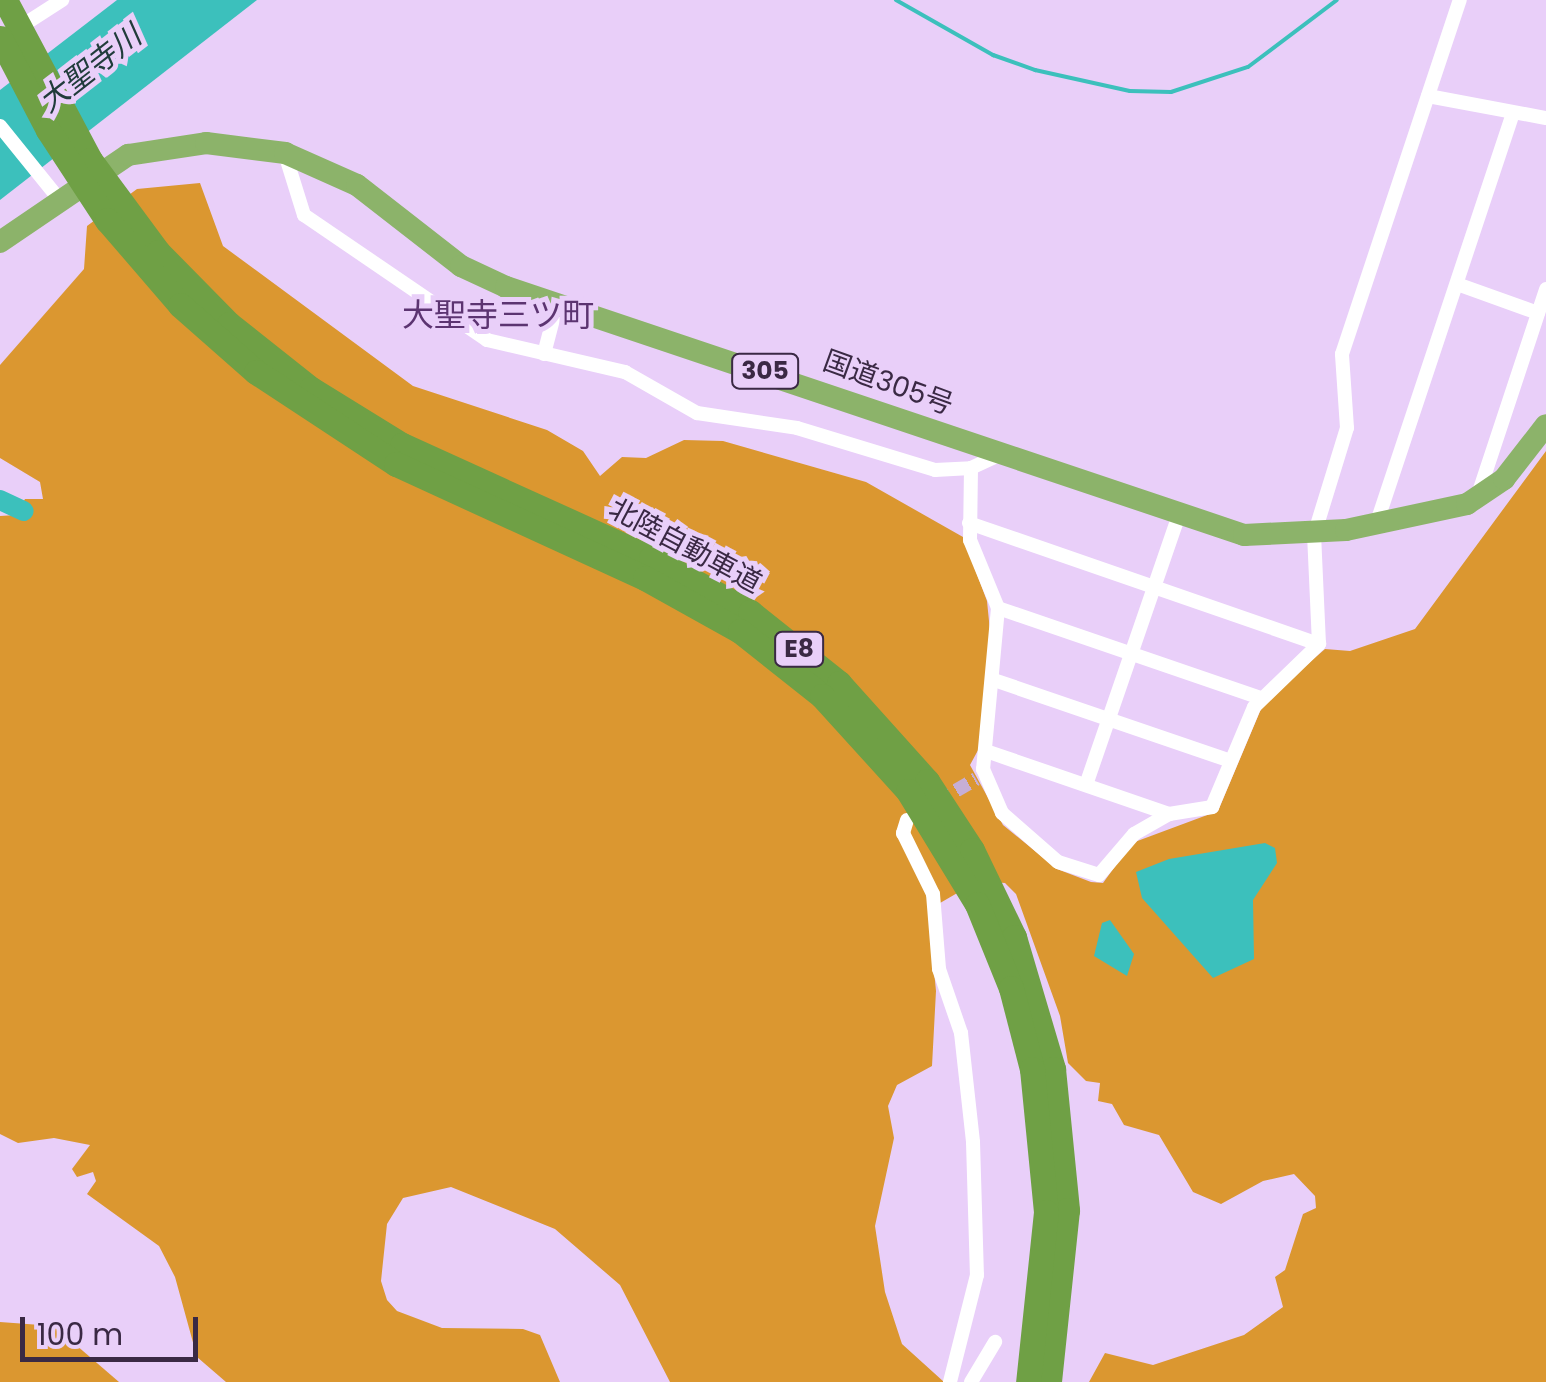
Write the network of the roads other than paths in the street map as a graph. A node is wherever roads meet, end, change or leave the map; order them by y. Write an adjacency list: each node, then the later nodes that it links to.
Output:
1 (5, 0): 13 (highway, 北陸自動車道 / E8)
2 (62, 0): 4 (street)
3 (1460, 0): 7 (street)
4 (30, 8): 6 (street)
5 (0, 38): 13 (highway, 北陸自動車道 / E8)
6 (0, 48)
7 (1428, 96): 8 (street); 27 (street)
8 (1513, 114): 9 (street); 15 (street)
9 (1546, 118)
10 (0, 126): 12 (street)
11 (285, 153): 12 (highway, 国道305号 / 305); 17 (highway, 国道305号 / 305); 19 (street)
12 (56, 194): 14 (highway, 国道305号 / 305)
13 (115, 214): 43 (highway, 北陸自動車道 / E8); 44 (highway, 北陸自動車道 / E8)
14 (0, 242)
15 (1457, 284): 18 (street); 26 (street)
16 (1546, 290): 18 (street)
17 (557, 304): 19 (street); 21 (highway, 国道305号 / 305)
18 (1538, 313): 23 (street)
19 (544, 354): 22 (street)
20 (1546, 425): 23 (highway, 国道305号 / 305)
21 (999, 455): 22 (street); 24 (highway, 国道305号 / 305)
22 (971, 468): 25 (street)
23 (1477, 498): 26 (highway, 国道305号 / 305)
24 (1178, 516): 27 (highway, 国道305号 / 305); 28 (street)
25 (969, 524): 28 (street); 29 (street)
26 (1376, 524): 27 (highway, 国道305号 / 305)
27 (1314, 534): 30 (street)
28 (1153, 587): 30 (street); 31 (street)
29 (998, 608): 31 (street); 32 (street)
30 (1319, 644): 33 (street)
31 (1130, 652): 33 (street); 34 (street)
32 (994, 680): 34 (street); 35 (street)
33 (1260, 698): 36 (street)
34 (1107, 718): 36 (street); 37 (street)
35 (986, 751): 37 (street); 38 (street)
36 (1230, 760): 38 (street)
37 (1087, 782): 38 (street)
38 (1170, 814)
39 (906, 820): 41 (street)
40 (995, 1342): 42 (street)
41 (950, 1382)
42 (971, 1382)
43 (1028, 1382)
44 (1048, 1382)

